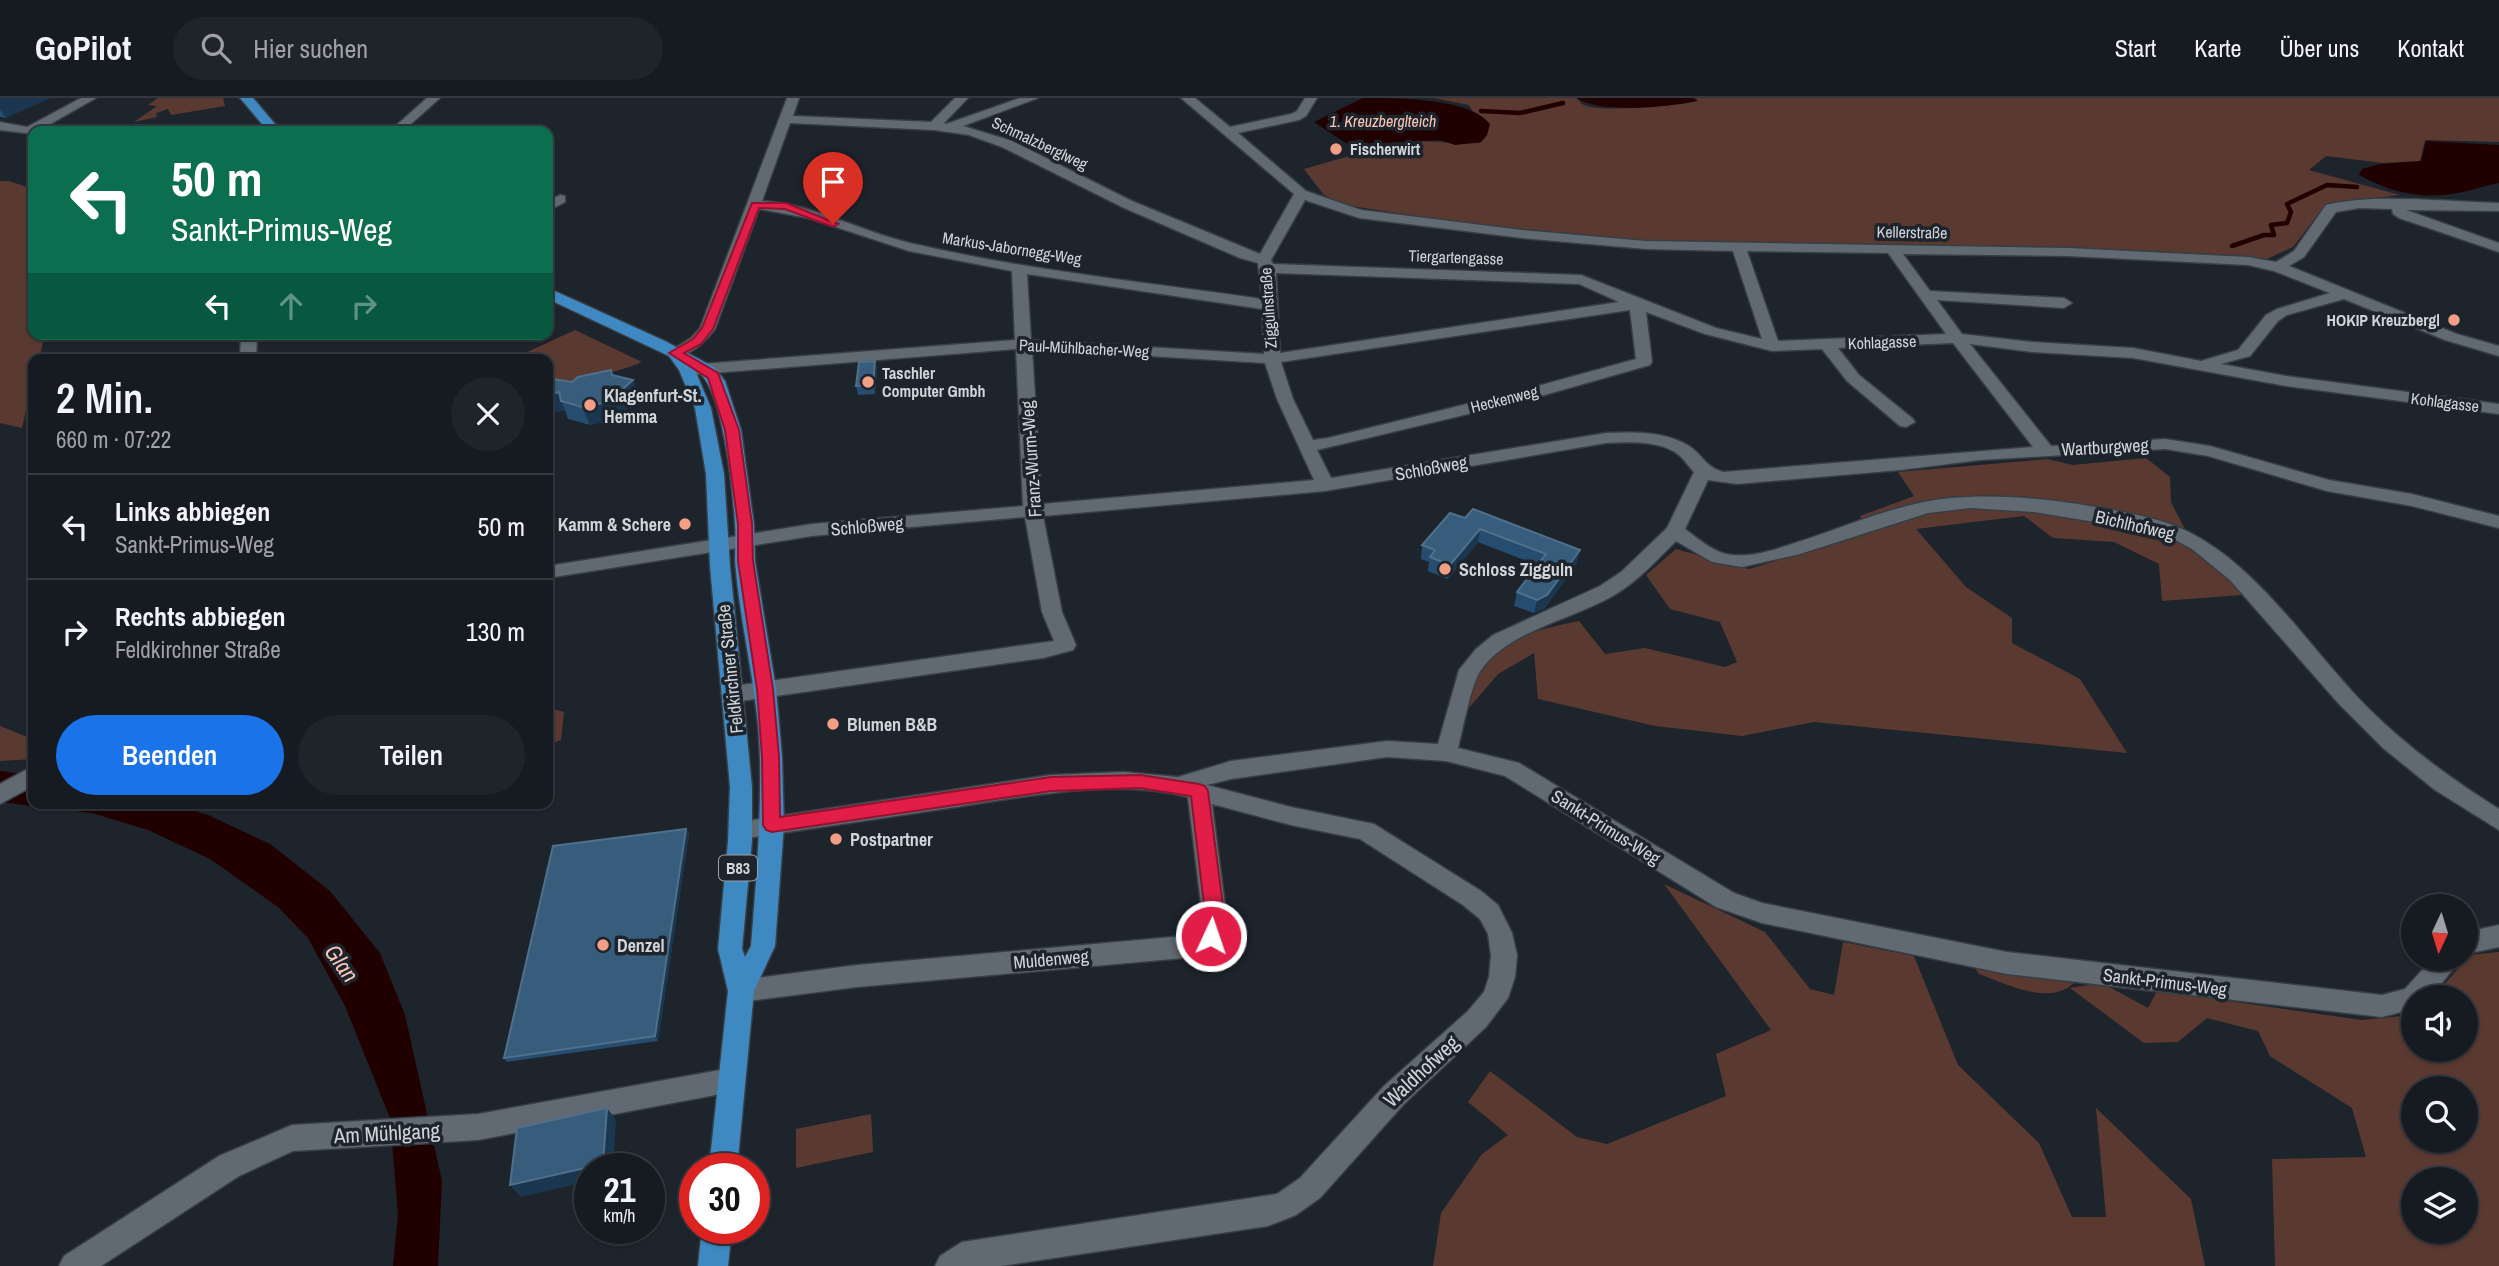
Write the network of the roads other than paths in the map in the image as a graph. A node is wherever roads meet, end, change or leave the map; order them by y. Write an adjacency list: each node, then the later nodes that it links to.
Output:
1 (90, 98): 10 (street)
2 (246, 98): 11 (main road)
3 (434, 98): 12 (street)
4 (793, 98): 9 (street)
5 (962, 98): 13 (street)
6 (1032, 98): 15 (street)
7 (1186, 98): 17 (street)
8 (1311, 98): 17 (street)
9 (786, 119): 13 (street, Schmalzberglweg); 20 (street)
10 (38, 126)
11 (269, 126)
12 (402, 126)
13 (934, 126): 15 (street, Schmalzberglweg)
14 (0, 127): 16 (street)
15 (949, 127): 25 (street, Schmalzberglweg)
16 (28, 131)
17 (1227, 131): 18 (street)
18 (1301, 194): 22 (street, Kellerstraße); 25 (street, Ziggulnstraße)
19 (2403, 203): 21 (street); 23 (street); 26 (street)
20 (755, 205): 27 (street, Markus-Jabornegg-Weg); 39 (street)
21 (2499, 206)
22 (1739, 248): 24 (street, Kellerstraße); 37 (street)
23 (2499, 248)
24 (1892, 249): 26 (street, Kellerstraße); 30 (street)
25 (1266, 264): 32 (street, Tiergartengasse); 33 (street, Ziggulnstraße)
26 (2278, 267): 28 (street, Kellerstraße)
27 (1019, 268): 33 (street, Markus-Jabornegg-Weg); 35 (street, Franz-Wurm-Weg)
28 (2344, 294): 38 (street, Kellerstraße); 41 (street)
29 (553, 295): 39 (main road, Feldkirchner Straße)
30 (1926, 295): 31 (street); 34 (street)
31 (2064, 303)
32 (1637, 304): 37 (street, Kohlagasse); 40 (street, Kohlagasse); 46 (street, Heckenweg)
33 (1268, 305): 40 (street, Ziggulnstraße)
34 (1957, 338): 36 (street, Kohlagasse); 41 (street, Kohlagasse); 47 (street)
35 (1024, 344): 40 (street, Paul-Mühlbacher-Weg); 43 (street, Paul-Mühlbacher-Weg); 50 (street, Franz-Wurm-Weg)
36 (1827, 344): 37 (street, Kohlagasse); 45 (street)
37 (1772, 346)
38 (2499, 351)
39 (675, 353): 42 (main road, Feldkirchner Straße / B83); 43 (main road, Feldkirchner Straße)
40 (1272, 359): 46 (street, Ziggulnstraße)
41 (2203, 365): 44 (street, Kohlagasse)
42 (687, 370): 43 (street, Paul-Mühlbacher-Weg); 54 (main road, Feldkirchner Straße / B83)
43 (708, 370): 53 (main road, Feldkirchner Straße / B83)
44 (2499, 409)
45 (1906, 422)
46 (1307, 446): 49 (street, Ziggulnstraße)
47 (2045, 450): 48 (street, Wartburgweg); 51 (street, Wartburgweg)
48 (1703, 472): 49 (street, Schloßweg); 52 (street)
49 (1325, 485): 50 (street, Schloßweg)
50 (1033, 511): 53 (street, Schloßweg); 56 (street, Franz-Wurm-Weg)
51 (2499, 522)
52 (1675, 531): 58 (street); 62 (street, Bichlhofweg)
53 (745, 540): 54 (street, Schloßweg); 56 (main road, Feldkirchner Straße / B83)
54 (720, 543): 55 (street, Schloßweg); 57 (main road, Feldkirchner Straße / B83)
55 (553, 571)
56 (765, 689): 57 (street); 63 (main road, Feldkirchner Straße / B83)
57 (734, 694): 64 (main road, Feldkirchner Straße / B83)
58 (1446, 753): 60 (street, Sankt-Primus-Weg); 67 (street, Sankt-Primus-Weg)
59 (28, 778): 61 (street)
60 (1189, 789): 63 (street, Sankt-Primus-Weg); 68 (street, Muldenweg); 74 (street, Waldhofweg)
61 (0, 795)
62 (2499, 821)
63 (772, 825): 64 (street, Sankt-Primus-Weg); 68 (main road, Feldkirchner Straße / B83)
64 (741, 830): 68 (main road, Feldkirchner Straße / B83)
65 (2499, 936): 66 (street)
66 (2478, 940)
67 (2437, 971)
68 (741, 990): 69 (main road, Feldkirchner Straße / B83)
69 (731, 1080): 70 (main road, Feldkirchner Straße / B83); 72 (street, Am Mühlgang)
70 (724, 1153)
71 (715, 1244): 73 (main road)
72 (74, 1266)
73 (713, 1266)
74 (950, 1266)

